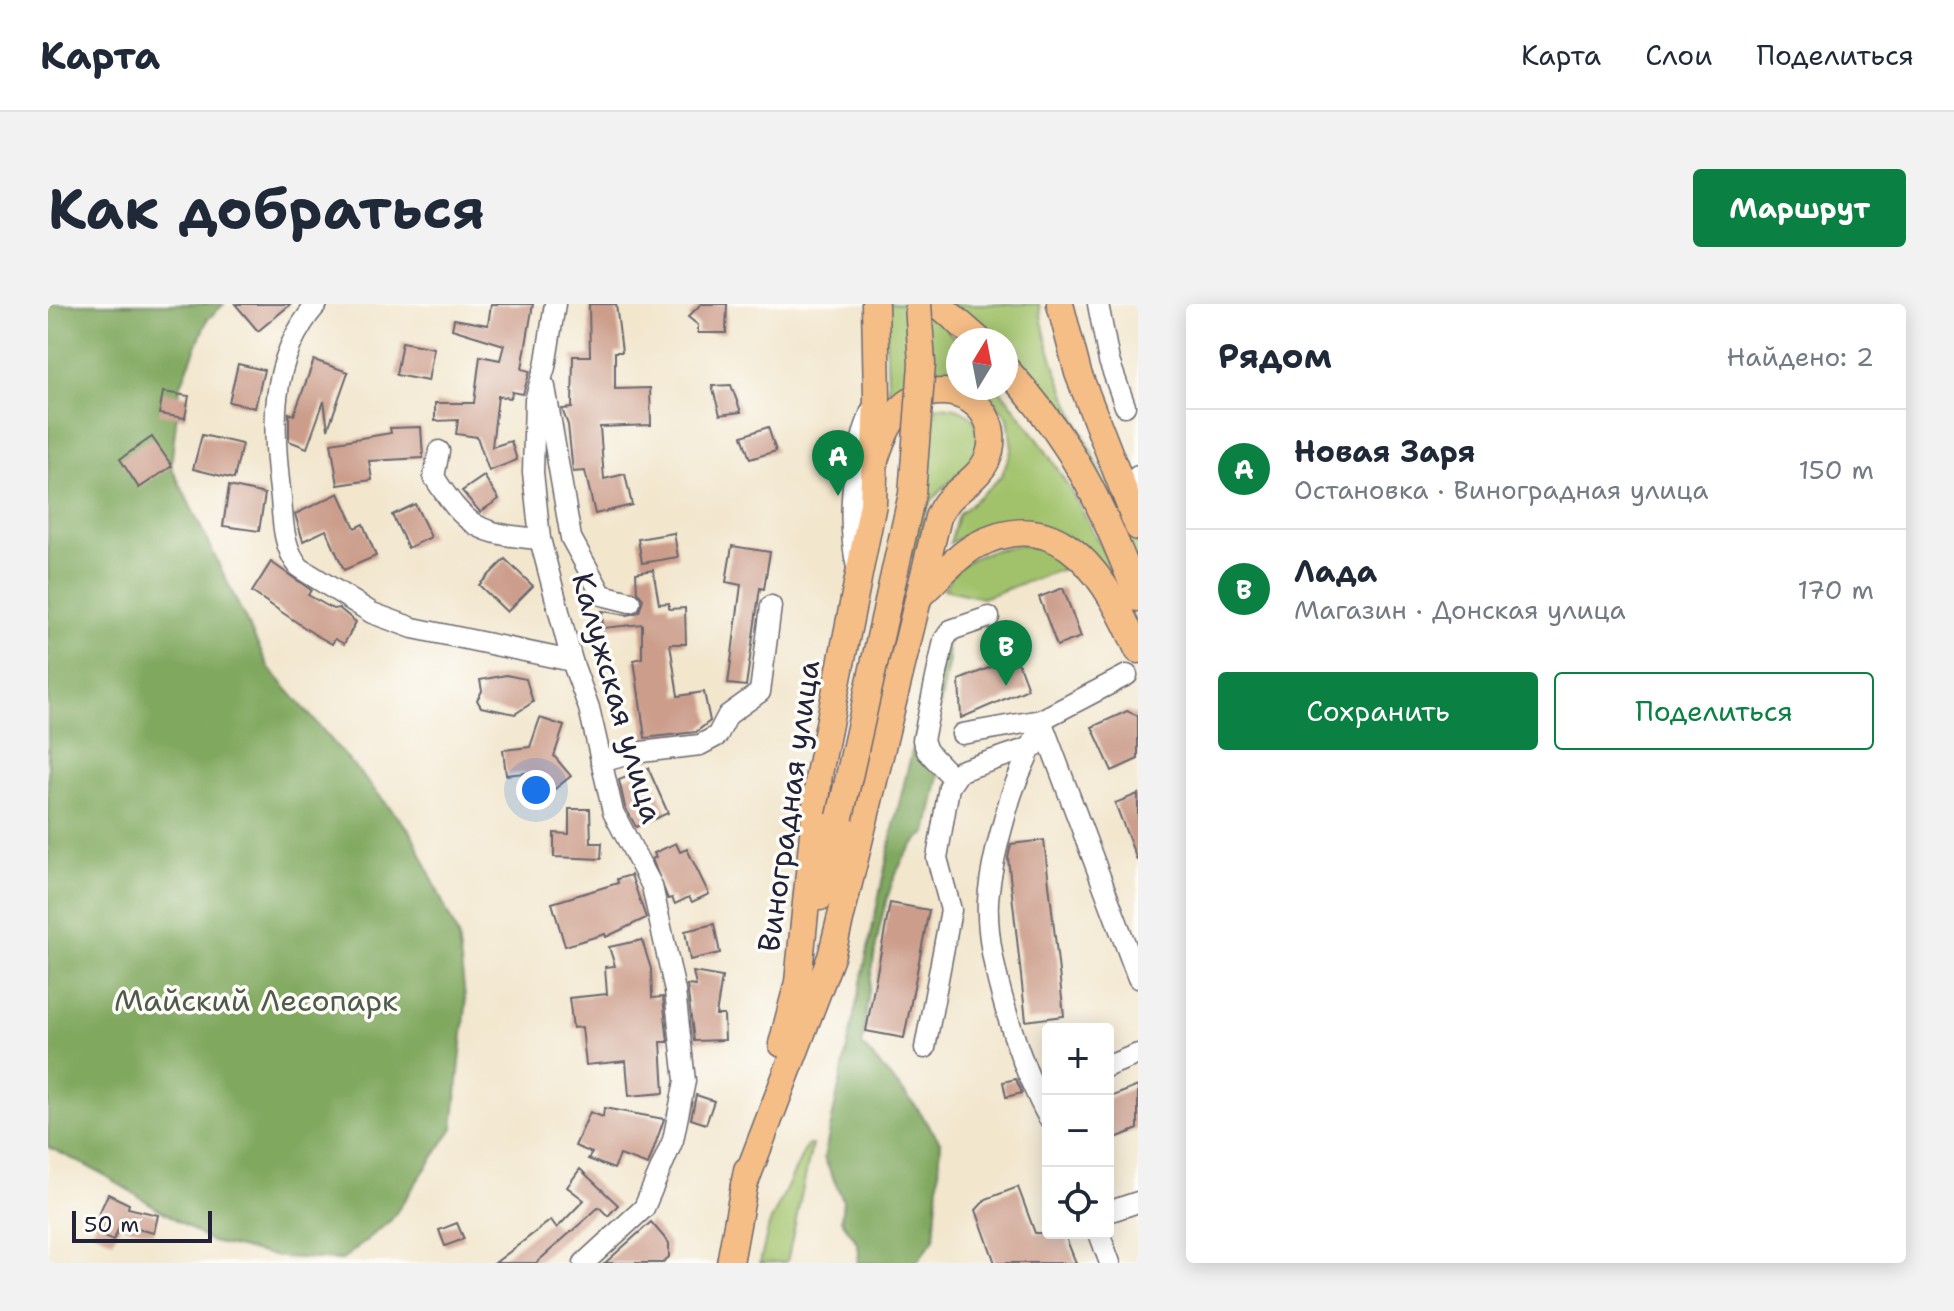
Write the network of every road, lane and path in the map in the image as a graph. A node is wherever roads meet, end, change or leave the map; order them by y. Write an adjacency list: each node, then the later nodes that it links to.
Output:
1 (317, 304): 26 (street)
2 (555, 304): 9 (street, Калужская улица)
3 (875, 304): 11 (main road, Виноградная улица)
4 (918, 304): 34 (main road, bridge)
5 (938, 304): 8 (main road)
6 (1060, 304): 13 (main road)
7 (1098, 304): 12 (street)
8 (965, 328)
9 (545, 367): 18 (street, Калужская улица); 22 (street)
10 (1018, 384): 21 (main road)
11 (877, 397): 15 (main road, Виноградная улица); 19 (street)
12 (1131, 404): 13 (street)
13 (1095, 416): 17 (main road)
14 (439, 451): 18 (street)
15 (875, 460): 19 (main road, Виноградная улица); 20 (main road)
16 (1138, 476): 17 (street)
17 (1134, 518)
18 (540, 539): 26 (street, Калужская улица)
19 (858, 574): 34 (main road, Виноградная улица)
20 (919, 596): 25 (main road); 39 (main road)
21 (1138, 598)
22 (630, 602)
23 (771, 606): 31 (street)
24 (989, 617): 32 (street)
25 (1138, 650)
26 (572, 661): 31 (street, Калужская улица)
27 (1127, 675): 28 (street)
28 (1041, 720): 29 (street); 30 (street); 33 (street)
29 (962, 734)
30 (1035, 746): 32 (street); 38 (street)
31 (601, 762): 43 (street, Калужская улица)
32 (953, 778): 35 (street)
33 (1138, 978)
34 (798, 982): 39 (main road, Виноградная улица)
35 (925, 1048)
36 (1138, 1054): 37 (street)
37 (1114, 1064)
38 (1042, 1092)
39 (744, 1185): 44 (main road, Виноградная улица)
40 (1138, 1202): 41 (street)
41 (1114, 1210)
42 (1101, 1239): 45 (street)
43 (584, 1263)
44 (730, 1263)
45 (1110, 1263)

